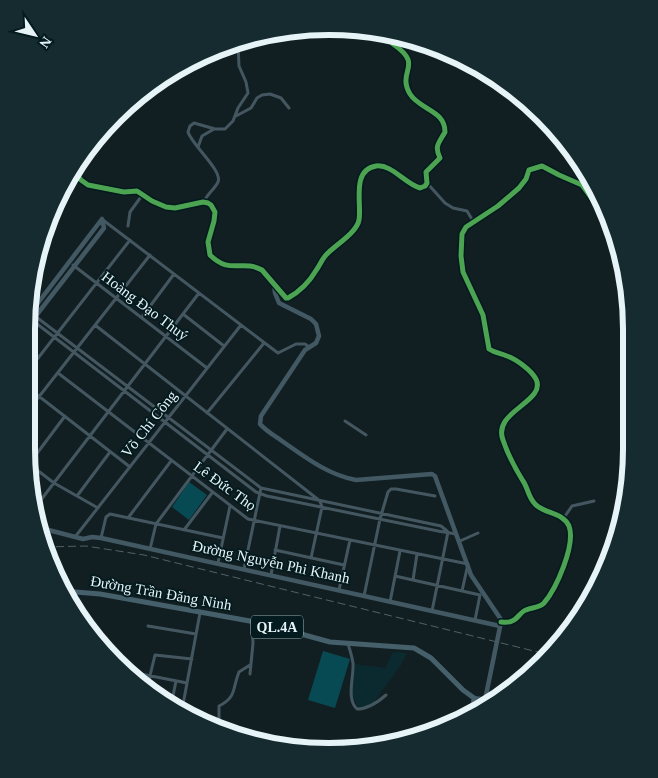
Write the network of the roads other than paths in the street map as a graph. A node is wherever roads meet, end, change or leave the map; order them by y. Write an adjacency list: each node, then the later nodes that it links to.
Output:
1 (393, 44): 8 (street)
2 (238, 50): 4 (street)
3 (289, 108): 4 (street)
4 (236, 116): 5 (street)
5 (215, 129): 6 (street); 6 (street)
6 (198, 150): 11 (street)
7 (78, 176): 9 (street)
8 (427, 183): 13 (street); 21 (street)
9 (144, 194): 11 (street); 14 (street)
10 (594, 200): 13 (street)
11 (204, 202): 21 (street)
12 (102, 219): 15 (street); 17 (street); 18 (street)
13 (474, 221): 81 (street)
14 (128, 226)
15 (130, 240): 16 (street); 20 (street)
16 (150, 255): 19 (street); 23 (street)
17 (69, 262): 18 (street, Hoàng Đạo Thuý); 24 (street)
18 (74, 266): 20 (street, Hoàng Đạo Thuý); 25 (street)
19 (174, 274): 22 (street); 27 (street)
20 (96, 283): 23 (street, Hoàng Đạo Thuý); 31 (street)
21 (274, 284): 35 (street)
22 (199, 293): 26 (street); 30 (street)
23 (116, 298): 27 (street, Hoàng Đạo Thuý); 29 (street)
24 (36, 309)
25 (36, 310)
26 (183, 314): 32 (street); 34 (street)
27 (142, 318): 32 (street, Hoàng Đạo Thuý)
28 (36, 319): 31 (street)
29 (95, 325): 36 (street); 39 (street)
30 (241, 325): 33 (street); 34 (street, Võ Chí Công)
31 (56, 335): 36 (street); 37 (street); 38 (street)
32 (166, 336): 39 (street); 40 (street, Hoàng Đạo Thuý)
33 (264, 343): 35 (street); 49 (street)
34 (224, 346): 40 (street, Võ Chí Công)
35 (309, 347): 90 (street)
36 (77, 348): 37 (street); 42 (street)
37 (74, 352): 41 (street); 43 (street)
38 (35, 362)
39 (146, 363): 42 (street); 45 (street)
40 (207, 368): 45 (street, Võ Chí Công)
41 (58, 373): 46 (street); 48 (street, Lê Đức Thọ)
42 (128, 387): 43 (street); 51 (street)
43 (125, 391): 48 (street); 53 (street)
44 (35, 393): 46 (street)
45 (186, 395): 49 (street); 51 (street, Võ Chí Công)
46 (39, 396): 47 (street); 50 (street)
47 (35, 401)
48 (108, 412): 56 (street); 57 (street, Lê Đức Thọ)
49 (207, 413): 54 (street)
50 (65, 416): 56 (street); 60 (street)
51 (168, 418): 53 (street, Võ Chí Công); 58 (street)
52 (345, 421): 55 (street)
53 (165, 422): 57 (street, Võ Chí Công); 61 (street)
54 (227, 428): 58 (street); 73 (street)
55 (366, 435)
56 (90, 436): 59 (street); 66 (street)
57 (148, 443): 62 (street, Lê Đức Thọ); 63 (street, Võ Chí Công)
58 (211, 450): 61 (street); 67 (street)
59 (110, 452): 63 (street); 70 (street)
60 (35, 455)
61 (207, 455): 65 (street); 69 (street)
62 (171, 461): 65 (street, Lê Đức Thọ); 79 (street)
63 (130, 467): 77 (street, Võ Chí Công)
64 (36, 470): 66 (street)
65 (192, 476): 68 (street, Lê Đức Thọ); 83 (street)
66 (54, 482): 70 (street); 72 (street)
67 (261, 488): 69 (street); 73 (street)
68 (212, 492): 75 (street, Lê Đức Thọ); 86 (street)
69 (260, 494): 76 (street); 82 (street)
70 (77, 496): 77 (street)
71 (434, 496): 78 (street)
72 (40, 501)
73 (320, 501): 76 (street); 78 (street)
74 (594, 501): 81 (street)
75 (230, 506): 82 (street, Lê Đức Thọ); 93 (street)
76 (322, 507): 80 (street); 88 (street)
77 (98, 508): 91 (street, Võ Chí Công)
78 (382, 514): 80 (street); 87 (street)
79 (128, 518): 83 (street); 92 (street)
80 (380, 519): 87 (street); 96 (street)
81 (563, 519): 120 (street)
82 (254, 521): 84 (street, Lê Đức Thọ); 106 (street)
83 (156, 524): 86 (street); 97 (street)
84 (280, 526): 88 (street, Lê Đức Thọ); 98 (street)
85 (47, 530): 91 (street, Đường Nguyễn Phi Khanh)
86 (184, 530): 93 (street)
87 (448, 532): 90 (street); 102 (street)
88 (315, 533): 94 (street, Lê Đức Thọ); 101 (street)
89 (478, 533): 95 (street)
90 (457, 534): 95 (street)
91 (75, 538): 92 (street, Đường Nguyễn Phi Khanh)
92 (101, 538): 97 (street, Đường Nguyễn Phi Khanh)
93 (223, 538): 103 (street)
94 (350, 540): 96 (street, Lê Đức Thọ); 105 (street)
95 (460, 541): 104 (street)
96 (375, 545): 99 (street, Lê Đức Thọ); 114 (street)
97 (150, 549): 103 (street, Đường Nguyễn Phi Khanh)
98 (276, 550): 101 (street); 107 (street)
99 (400, 551): 100 (street, Lê Đức Thọ); 108 (street)
100 (417, 554): 102 (street, Lê Đức Thọ); 109 (street)
101 (311, 558): 105 (street)
102 (442, 559): 104 (street, Lê Đức Thọ); 110 (street)
103 (218, 563): 106 (street, Đường Nguyễn Phi Khanh)
104 (468, 564): 112 (street); 120 (street)
105 (344, 565): 111 (street)
106 (244, 569): 107 (street, Đường Nguyễn Phi Khanh)
107 (270, 575): 111 (street, Đường Nguyễn Phi Khanh)
108 (395, 576): 109 (street); 115 (street)
109 (412, 580): 110 (street)
110 (438, 586): 112 (street); 116 (street)
111 (339, 590): 114 (street, Đường Nguyễn Phi Khanh)
112 (462, 591): 118 (street)
113 (72, 592): 117 (main road, Đường Trần Đăng Ninh / QL.4A)
114 (364, 596): 115 (street, Đường Nguyễn Phi Khanh)
115 (390, 602): 116 (street, Đường Nguyễn Phi Khanh)
116 (432, 611): 118 (street, Đường Nguyễn Phi Khanh)
117 (200, 612): 119 (main road, Đường Trần Đăng Ninh / QL.4A); 122 (street)
118 (475, 620): 120 (street, Đường Nguyễn Phi Khanh)
119 (252, 622): 123 (main road, Đường Trần Đăng Ninh / QL.4A); 125 (street)
120 (500, 624): 133 (street)
121 (148, 626): 122 (street)
122 (196, 634): 124 (street)
123 (348, 643): 132 (street); 135 (main road, Đường Trần Đăng Ninh / QL.4A)
124 (192, 659): 128 (street); 131 (street)
125 (250, 665): 127 (street); 139 (street)
126 (141, 674): 128 (street)
127 (250, 674)
128 (150, 676): 129 (street); 130 (street)
129 (149, 681)
130 (176, 681): 131 (street); 134 (street)
131 (187, 683): 137 (street)
132 (386, 695)
133 (487, 697)
134 (173, 698)
135 (474, 698): 136 (street); 138 (main road)
136 (483, 699)
137 (183, 705)
138 (473, 705)
139 (219, 722)

